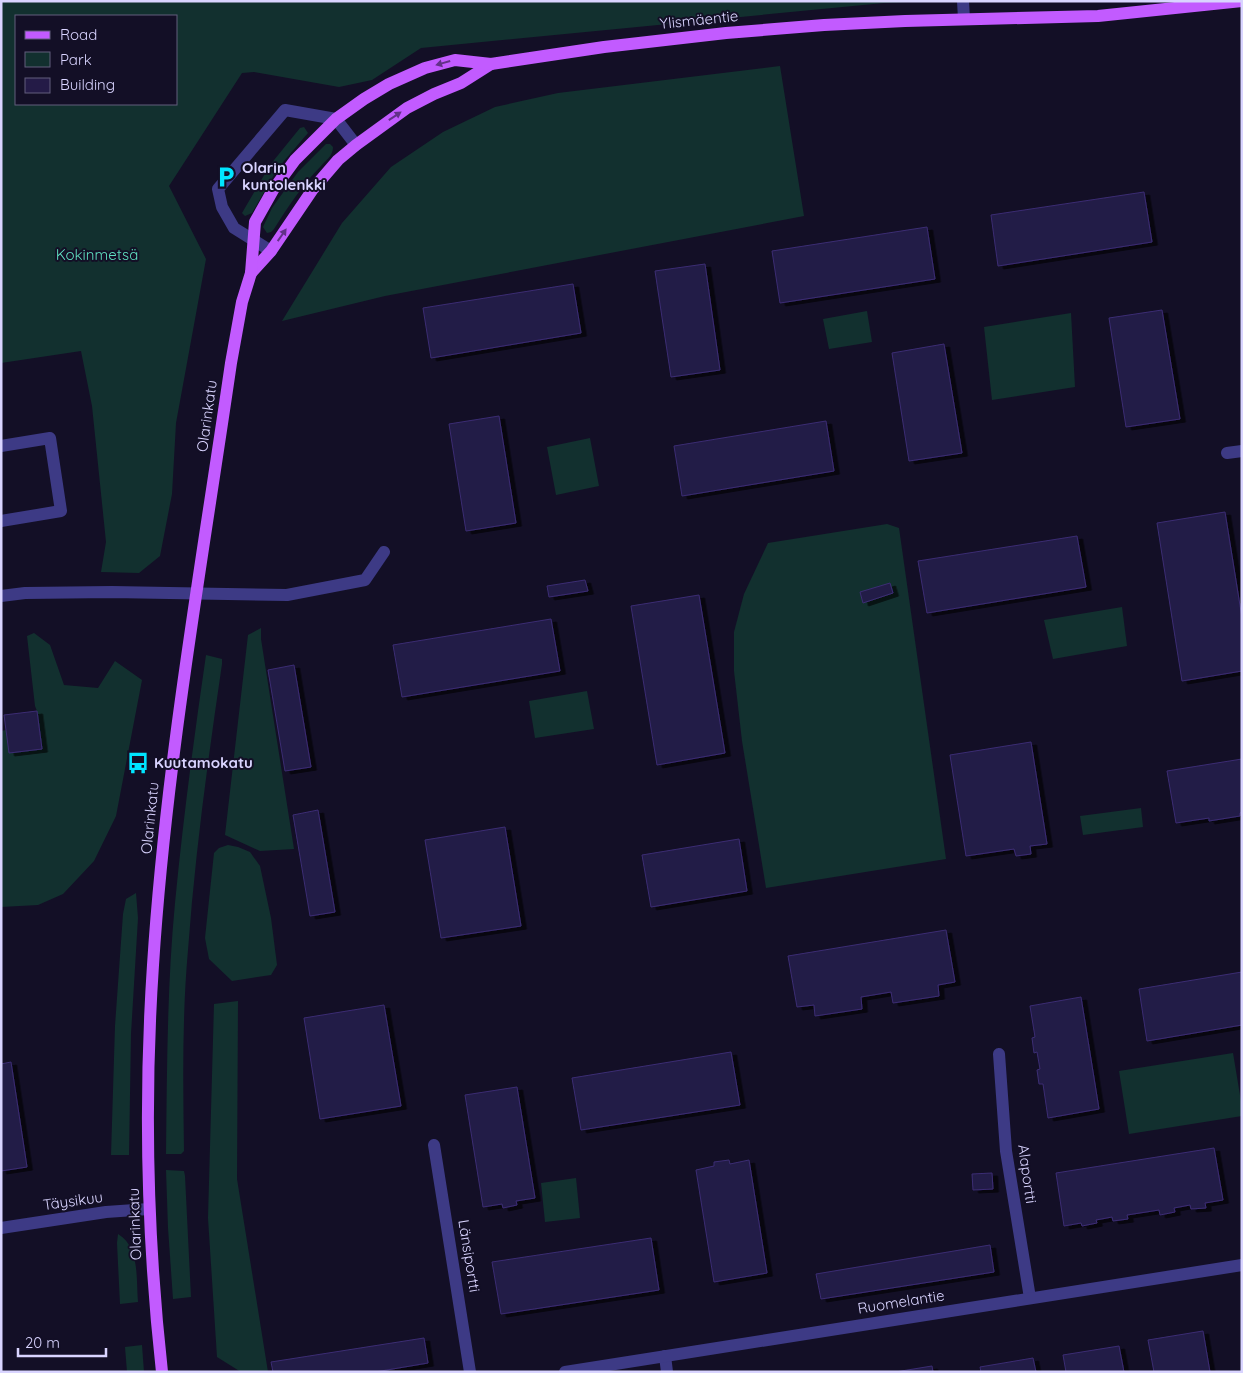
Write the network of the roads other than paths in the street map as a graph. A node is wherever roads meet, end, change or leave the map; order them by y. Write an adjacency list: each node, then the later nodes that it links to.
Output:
1 (964, 1): 4 (street)
2 (1242, 1): 3 (main road, Ylismäentie)
3 (1186, 5): 4 (main road, Ylismäentie)
4 (964, 19): 5 (main road, Ylismäentie)
5 (491, 64): 6 (main road, Ylismäentie, one-way to 6); 7 (main road, Ylismäentie, one-way to 5)
6 (336, 119): 7 (street); 8 (main road, Olarinkatu); 8 (street)
7 (356, 145): 9 (main road, Olarinkatu, one-way to 7)
8 (254, 240): 9 (street); 10 (main road, Olarinkatu)
9 (271, 251): 10 (main road, Olarinkatu)
10 (251, 273): 16 (main road, Olarinkatu)
11 (1, 446): 14 (street)
12 (1242, 451): 13 (street)
13 (1227, 453)
14 (1, 521)
15 (384, 552): 16 (street)
16 (197, 594): 17 (street); 20 (main road, Olarinkatu)
17 (1, 596)
18 (999, 1054): 23 (street, Alaportti)
19 (434, 1145): 26 (street, Länsiportti)
20 (149, 1210): 21 (street, Täysikuu); 25 (main road, Olarinkatu)
21 (1, 1228)
22 (1242, 1265): 23 (street, Ruomelantie)
23 (1030, 1298): 24 (street, Ruomelantie)
24 (665, 1356): 27 (street, Ruomelantie); 28 (street)
25 (162, 1372)
26 (470, 1372)
27 (565, 1372)
28 (667, 1372)

